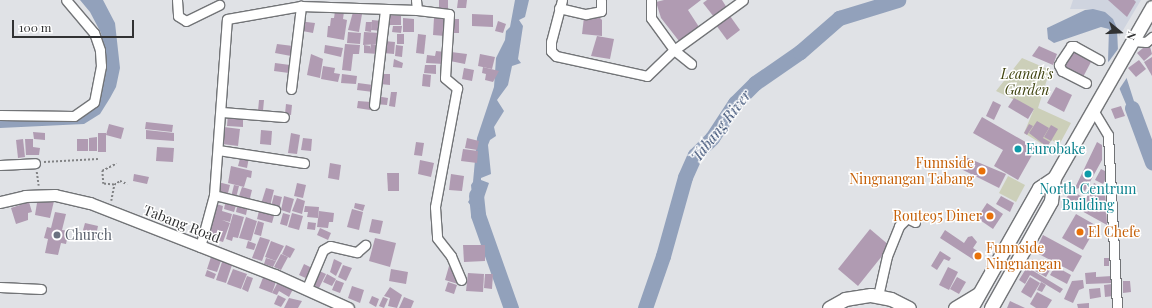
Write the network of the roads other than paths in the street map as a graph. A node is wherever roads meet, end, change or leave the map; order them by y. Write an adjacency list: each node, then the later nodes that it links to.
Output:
1 (66, 0): 24 (street)
2 (177, 0): 7 (street)
3 (416, 0): 12 (street)
4 (601, 0): 8 (street)
5 (651, 0): 16 (street)
6 (743, 0): 16 (street)
7 (219, 3): 13 (street)
8 (561, 4): 16 (street)
9 (300, 6): 11 (street); 13 (street); 20 (street)
10 (1152, 7): 15 (highway)
11 (385, 10): 12 (street); 21 (street)
12 (417, 10): 37 (street)
13 (227, 19): 23 (street)
14 (1152, 37): 15 (street)
15 (1133, 41): 22 (highway)
16 (674, 50): 18 (street)
17 (1099, 60): 19 (street)
18 (691, 64)
19 (1086, 83)
20 (291, 89)
21 (374, 104)
22 (1093, 110): 30 (highway); 49 (street)
23 (222, 112): 25 (street); 26 (street)
24 (0, 115)
25 (284, 117)
26 (218, 150): 28 (street); 31 (street)
27 (35, 162): 29 (street)
28 (304, 163)
29 (0, 165)
30 (1054, 178): 41 (highway); 48 (highway)
31 (214, 195): 33 (street); 36 (street)
32 (0, 202): 36 (main road, Tabang Road)
33 (275, 210)
34 (915, 222): 42 (street)
35 (365, 245): 40 (street)
36 (200, 247): 40 (main road, Tabang Road)
37 (461, 280)
38 (0, 287): 39 (street)
39 (41, 288)
40 (307, 288): 43 (main road, Tabang Road)
41 (980, 293): 46 (highway); 47 (highway)
42 (878, 296): 44 (highway); 45 (highway)
43 (348, 308)
44 (829, 308)
45 (909, 308)
46 (955, 308)
47 (971, 308)
48 (991, 308)
49 (1117, 308)

